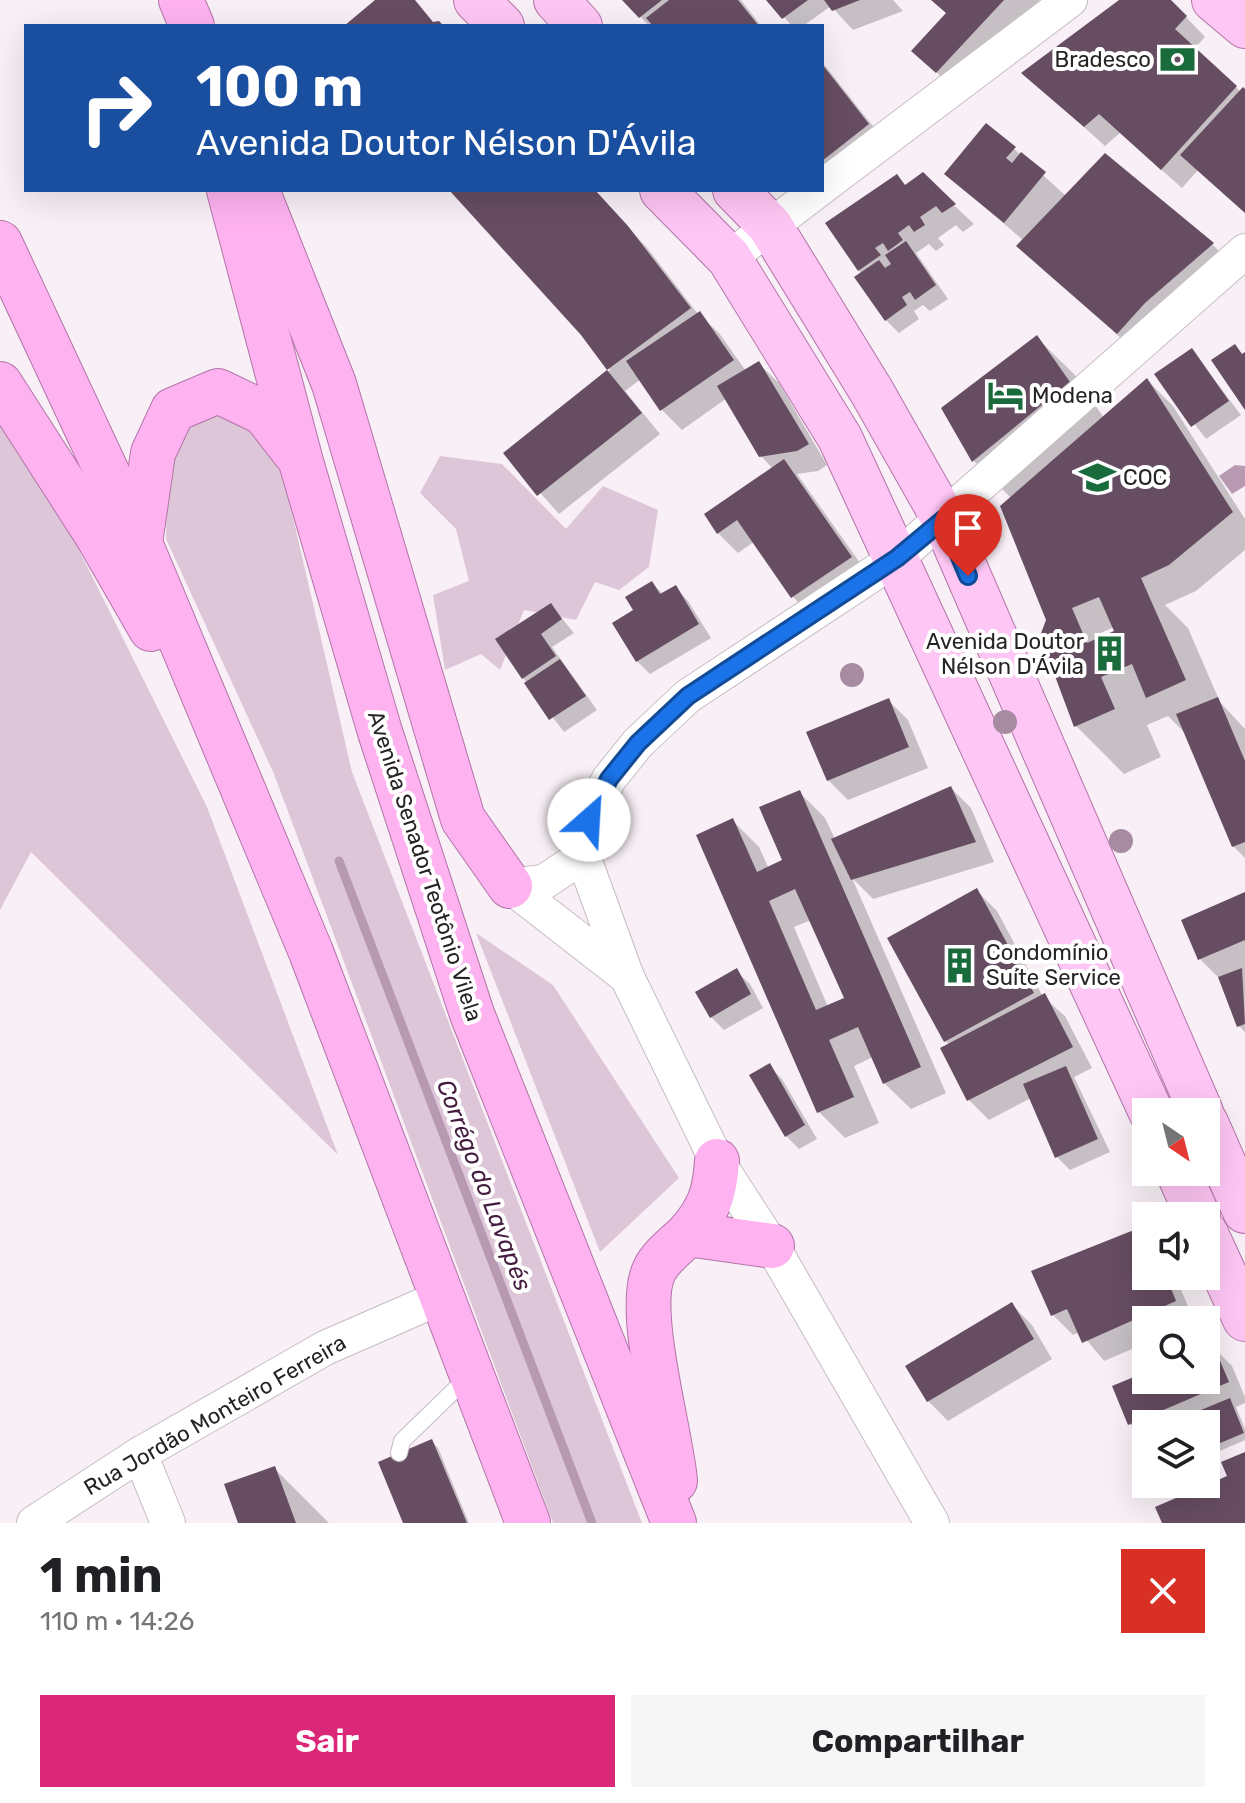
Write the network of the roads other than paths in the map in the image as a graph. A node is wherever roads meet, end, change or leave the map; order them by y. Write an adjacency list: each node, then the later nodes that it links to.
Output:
1 (180, 0): 6 (highway)
2 (476, 0): 7 (main road)
3 (556, 0): 8 (main road)
4 (1070, 0): 10 (street)
5 (1214, 0): 9 (main road)
6 (188, 24)
7 (500, 24)
8 (578, 24)
9 (1245, 26)
10 (824, 185)
11 (230, 192): 21 (highway, Avenida Senador Teotônio Vilela)
12 (258, 192): 27 (highway)
13 (664, 192): 19 (main road)
14 (737, 192): 16 (main road)
15 (815, 192): 16 (street)
16 (770, 226): 19 (street); 22 (main road)
17 (0, 243): 23 (highway)
18 (1245, 251): 22 (street)
19 (729, 258): 24 (main road)
20 (0, 384): 25 (highway)
21 (301, 462): 23 (highway); 45 (highway, Avenida Senador Teotônio Vilela)
22 (944, 519): 24 (street); 30 (main road)
23 (140, 543): 25 (highway)
24 (897, 558): 26 (street); 29 (main road)
25 (240, 784): 37 (highway)
26 (583, 856): 27 (street); 28 (street)
27 (510, 886): 28 (street)
28 (627, 977): 32 (street)
29 (1145, 1098)
30 (1195, 1098)
31 (1220, 1155): 33 (main road)
32 (717, 1161): 34 (highway); 35 (street)
33 (1245, 1211)
34 (688, 1234): 35 (highway); 45 (highway)
35 (772, 1246): 46 (street)
36 (1220, 1265): 38 (main road)
37 (444, 1296): 39 (highway); 41 (street, Rua Jordão Monteiro Ferreira)
38 (1245, 1319)
39 (472, 1373): 40 (lane); 44 (highway)
40 (399, 1453)
41 (140, 1454): 42 (street, Rua Jordão Monteiro Ferreira); 43 (street)
42 (34, 1523)
43 (168, 1523)
44 (528, 1523)
45 (676, 1523)
46 (932, 1523)

